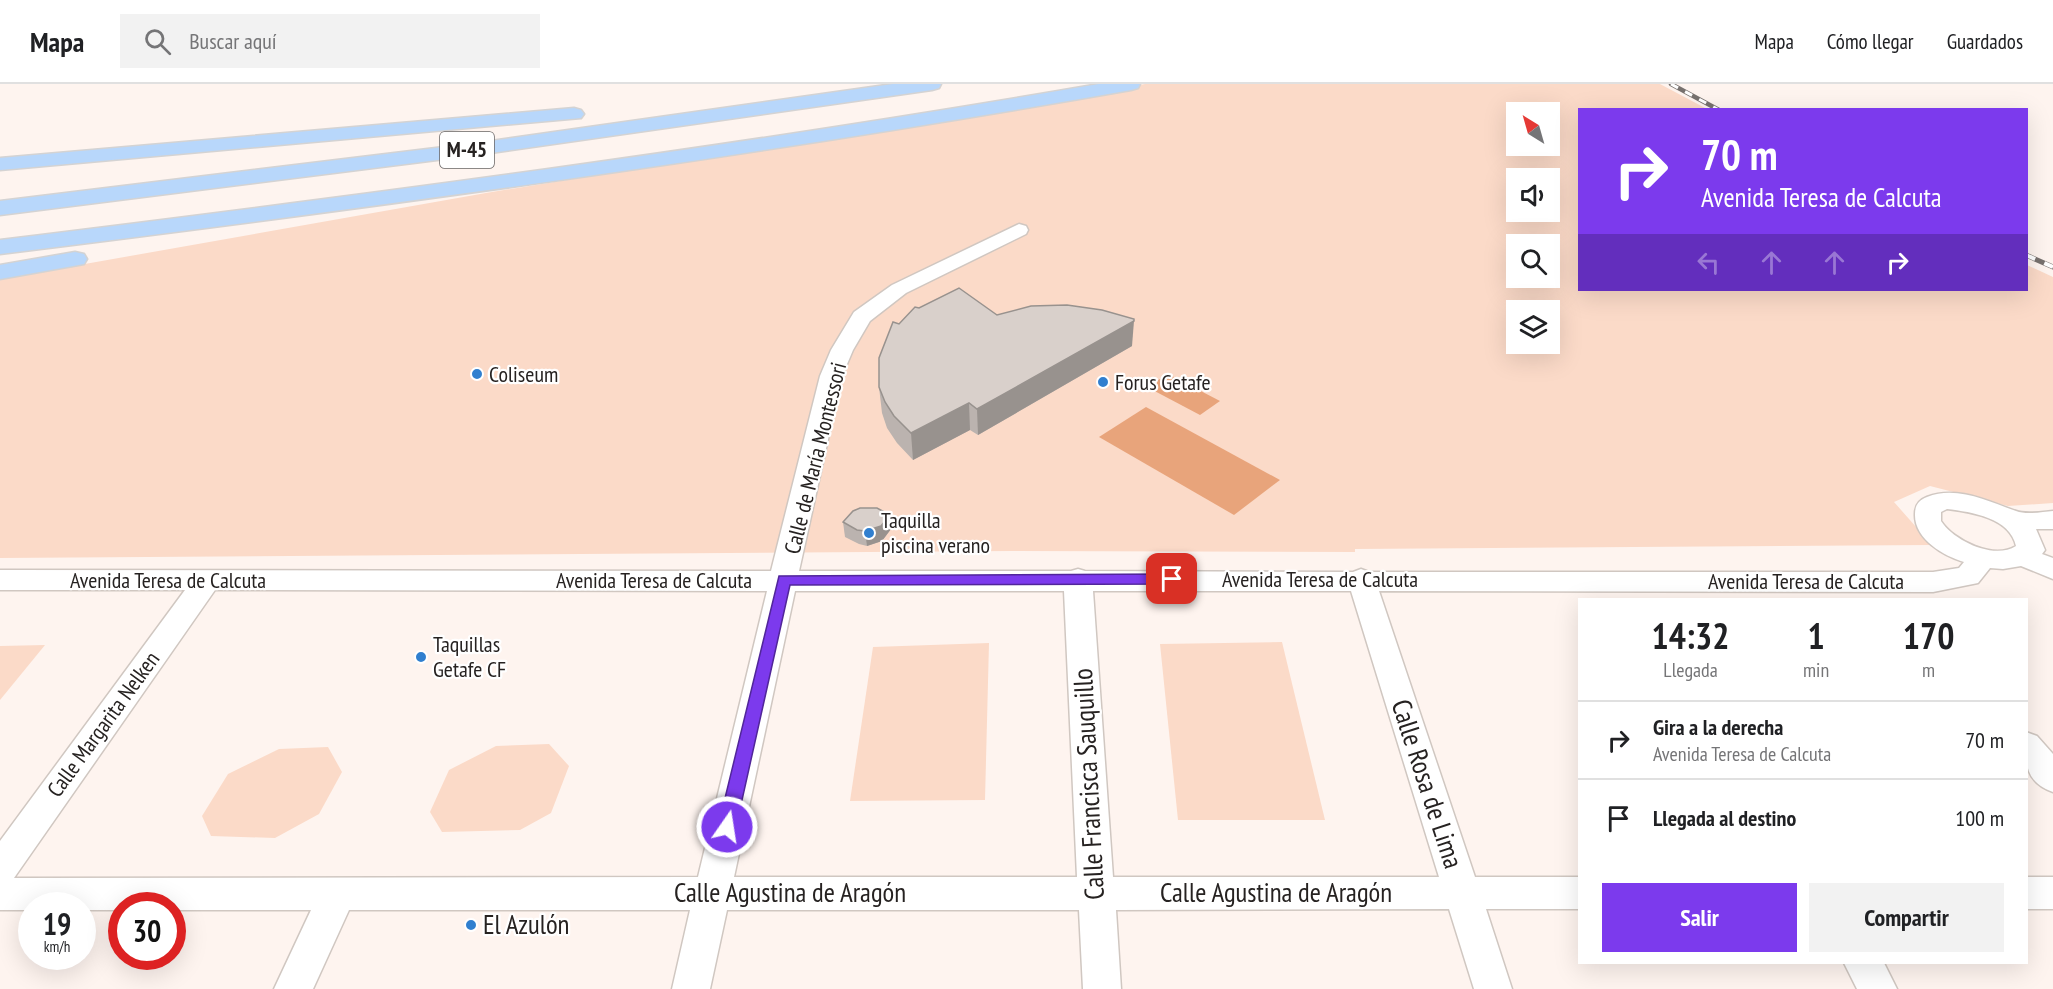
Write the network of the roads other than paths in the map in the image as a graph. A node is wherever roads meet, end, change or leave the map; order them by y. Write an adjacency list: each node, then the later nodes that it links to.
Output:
1 (804, 84): 7 (highway)
2 (1131, 84): 8 (highway)
3 (941, 89): 5 (highway, M-45); 9 (highway, M-45)
4 (591, 112): 6 (highway)
5 (731, 129): 10 (highway, M-45); 12 (highway)
6 (0, 164)
7 (61, 178)
8 (486, 185): 12 (highway); 14 (highway)
9 (0, 208)
10 (0, 224)
11 (1019, 230): 24 (street, Calle de María Montessori)
12 (76, 238): 13 (highway)
13 (0, 247)
14 (0, 272)
15 (2053, 520): 16 (street)
16 (2011, 521): 17 (street); 18 (street)
17 (2025, 557): 18 (street); 19 (street)
18 (1983, 558): 26 (street, Avenida Teresa de Calcuta)
19 (2053, 568)
20 (1078, 579): 21 (street, Avenida Teresa de Calcuta); 24 (street, Avenida Teresa de Calcuta); 30 (street, Calle Francisca Sauquillo)
21 (1361, 579): 25 (street, Avenida Teresa de Calcuta); 31 (street, Calle Rosa de Lima)
22 (0, 580): 23 (street, Avenida Teresa de Calcuta)
23 (207, 580): 24 (street, Avenida Teresa de Calcuta); 29 (street, Calle Margarita Nelken)
24 (784, 580): 37 (street, Calle de María Montessori)
25 (1646, 590): 26 (street, Avenida Teresa de Calcuta)
26 (1901, 590)
27 (2028, 747): 28 (street)
28 (2053, 778)
29 (0, 869)
30 (1096, 893): 31 (street, Calle Agustina de Aragón); 37 (street, Calle Agustina de Aragón); 41 (street, Calle Francisca Sauquillo)
31 (1462, 893): 32 (street, Calle Agustina de Aragón); 42 (street, Calle Rosa de Lima)
32 (1578, 893)
33 (2028, 893): 34 (street)
34 (2053, 893)
35 (0, 894): 36 (street, Calle Agustina de Aragón)
36 (338, 894): 37 (street, Calle Agustina de Aragón); 39 (street)
37 (712, 894): 40 (street, Calle de María Montessori)
38 (1864, 964): 43 (street)
39 (292, 989)
40 (691, 989)
41 (1102, 989)
42 (1493, 989)
43 (1878, 989)

